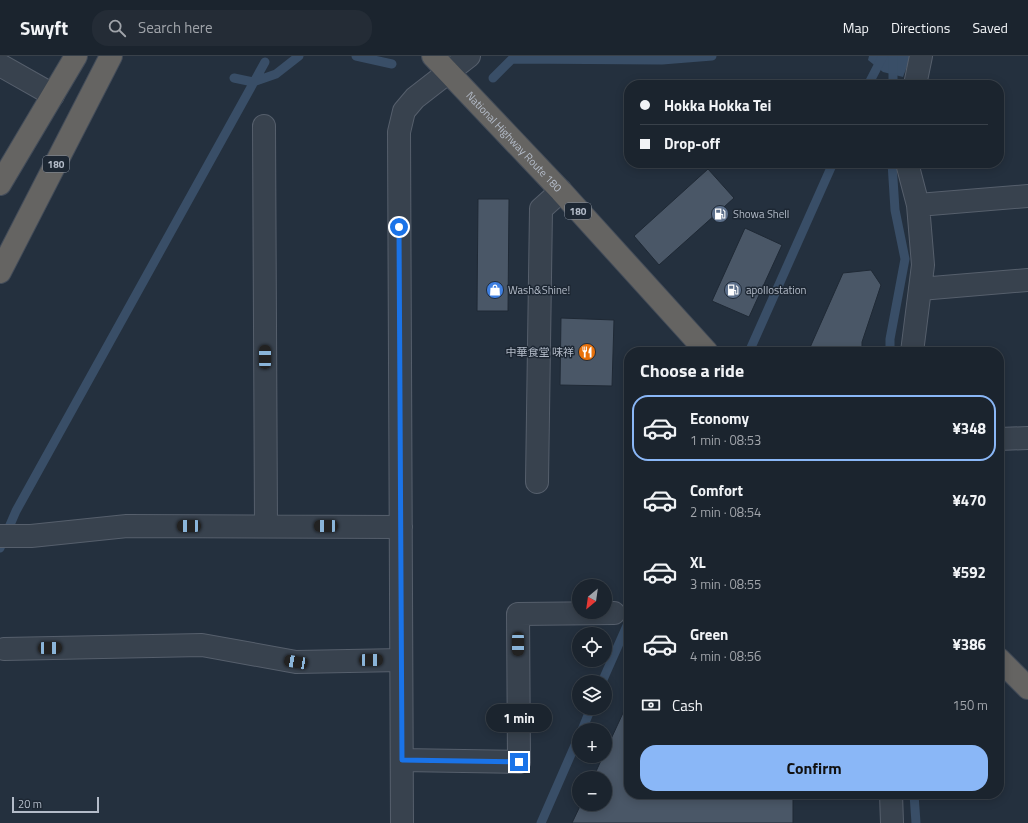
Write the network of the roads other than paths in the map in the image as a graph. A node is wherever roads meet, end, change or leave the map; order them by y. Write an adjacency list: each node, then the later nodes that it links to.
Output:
1 (76, 56): 8 (highway)
2 (111, 56): 15 (highway, 180)
3 (469, 56): 5 (street)
4 (921, 56): 7 (street)
5 (440, 64): 12 (highway, National Highway Route 180 / 180); 24 (street)
6 (0, 65): 8 (street)
7 (916, 80)
8 (53, 95): 11 (highway)
9 (264, 126): 23 (street)
10 (908, 168): 14 (street)
11 (0, 184)
12 (561, 192): 18 (highway, National Highway Route 180 / 180); 22 (street)
13 (1028, 196): 14 (street)
14 (918, 205): 17 (street)
15 (0, 272)
16 (1028, 280): 17 (street)
17 (920, 289): 19 (street)
18 (702, 347)
19 (913, 347)
20 (1004, 438): 21 (street)
21 (1028, 438)
22 (537, 482)
23 (266, 526): 24 (street); 25 (street)
24 (401, 527): 28 (street)
25 (0, 536)
26 (614, 613): 31 (street)
27 (4, 649): 28 (street)
28 (401, 660): 31 (street)
29 (1004, 664): 30 (highway)
30 (1028, 688)
31 (402, 760): 33 (street)
32 (891, 799): 34 (street)
33 (402, 823)
34 (892, 823)

